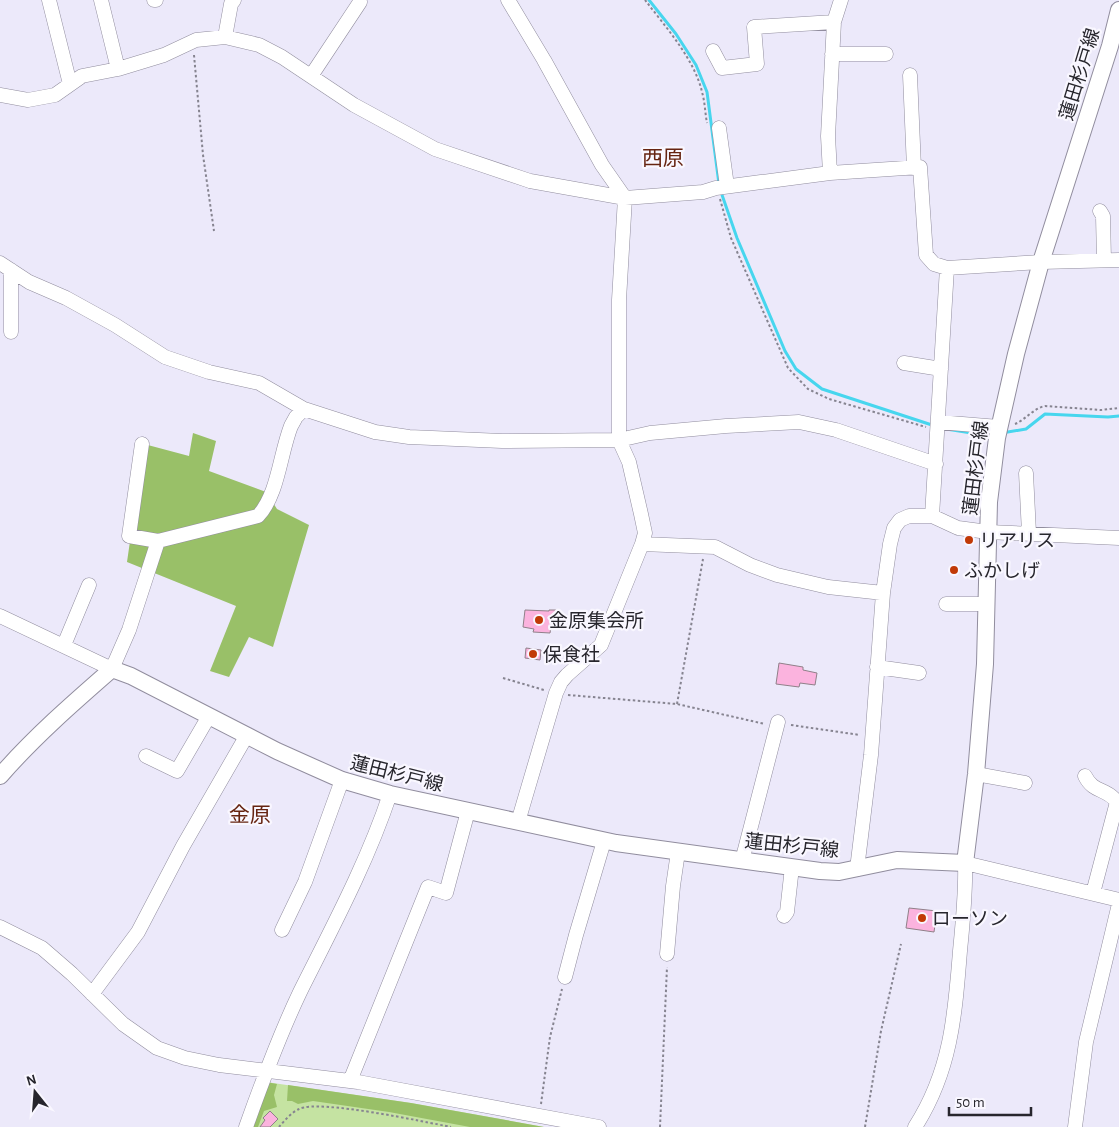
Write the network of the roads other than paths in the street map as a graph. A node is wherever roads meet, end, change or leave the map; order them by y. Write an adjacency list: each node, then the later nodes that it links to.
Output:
1 (49, 0): 16 (street)
2 (101, 0): 13 (street)
3 (234, 0): 9 (street)
4 (508, 0): 22 (street)
5 (842, 0): 8 (street)
6 (360, 2): 15 (street)
7 (1119, 10): 26 (main road, 蓮田杉戸線)
8 (834, 22): 10 (street); 11 (street)
9 (225, 37): 13 (street); 15 (street)
10 (713, 51)
11 (832, 54): 12 (street); 20 (street)
12 (886, 54)
13 (118, 69): 16 (street)
14 (910, 75): 19 (street)
15 (311, 76): 22 (street)
16 (70, 84): 17 (street)
17 (0, 95)
18 (713, 129): 21 (street)
19 (914, 168): 20 (street); 28 (street)
20 (830, 173): 21 (street)
21 (722, 187): 22 (street)
22 (625, 198): 35 (street)
23 (1100, 211): 24 (street)
24 (1104, 260): 25 (street); 26 (street)
25 (1119, 260)
26 (1041, 262): 28 (street); 34 (main road, 蓮田杉戸線)
27 (5, 266): 29 (street); 32 (street)
28 (947, 268): 31 (street)
29 (11, 332)
30 (904, 363): 31 (street)
31 (941, 369): 33 (street)
32 (304, 409): 35 (street); 43 (street)
33 (938, 426): 34 (street); 37 (street)
34 (1000, 426): 40 (main road, 蓮田杉戸線)
35 (618, 440): 37 (street); 44 (street)
36 (142, 444): 43 (street)
37 (936, 464): 39 (street)
38 (1026, 472): 41 (street)
39 (932, 516): 40 (street); 46 (street)
40 (988, 532): 41 (street); 48 (main road, 蓮田杉戸線)
41 (1029, 533): 42 (street)
42 (1119, 538)
43 (158, 541): 52 (street)
44 (642, 544): 46 (street); 65 (street)
45 (88, 585): 50 (street)
46 (883, 593): 51 (street)
47 (946, 604): 48 (street)
48 (986, 604): 58 (main road, 蓮田杉戸線)
49 (0, 616): 50 (street)
50 (64, 645): 52 (street)
51 (878, 667): 53 (street); 71 (street)
52 (112, 668): 54 (main road, 蓮田杉戸線); 59 (main road)
53 (919, 673)
54 (209, 716): 56 (main road, 蓮田杉戸線); 57 (street)
55 (778, 725): 68 (street)
56 (247, 735): 61 (main road, 蓮田杉戸線); 80 (street)
57 (146, 756)
58 (976, 774): 62 (street); 69 (main road, 蓮田杉戸線)
59 (0, 776)
60 (1085, 776): 72 (street)
61 (342, 780): 63 (main road, 蓮田杉戸線); 77 (street)
62 (1025, 783)
63 (390, 794): 64 (main road, 蓮田杉戸線); 81 (street)
64 (468, 811): 65 (main road, 蓮田杉戸線); 82 (street)
65 (518, 822): 66 (main road, 蓮田杉戸線)
66 (604, 841): 67 (main road, 蓮田杉戸線); 79 (street)
67 (678, 852): 68 (main road, 蓮田杉戸線); 78 (street)
68 (742, 861): 70 (main road, 蓮田杉戸線)
69 (965, 862): 71 (main road, 蓮田杉戸線); 72 (street); 85 (street)
70 (792, 867): 71 (main road, 蓮田杉戸線); 75 (street)
71 (857, 869)
72 (1093, 893): 73 (street)
73 (1119, 900)
74 (1119, 904): 86 (street)
75 (784, 916)
76 (0, 927): 80 (street)
77 (282, 930)
78 (668, 954)
79 (565, 977)
80 (92, 994): 81 (street)
81 (266, 1071): 82 (street); 83 (street)
82 (350, 1081): 84 (street)
83 (246, 1127)
84 (599, 1127)
85 (915, 1127)
86 (1075, 1127)

